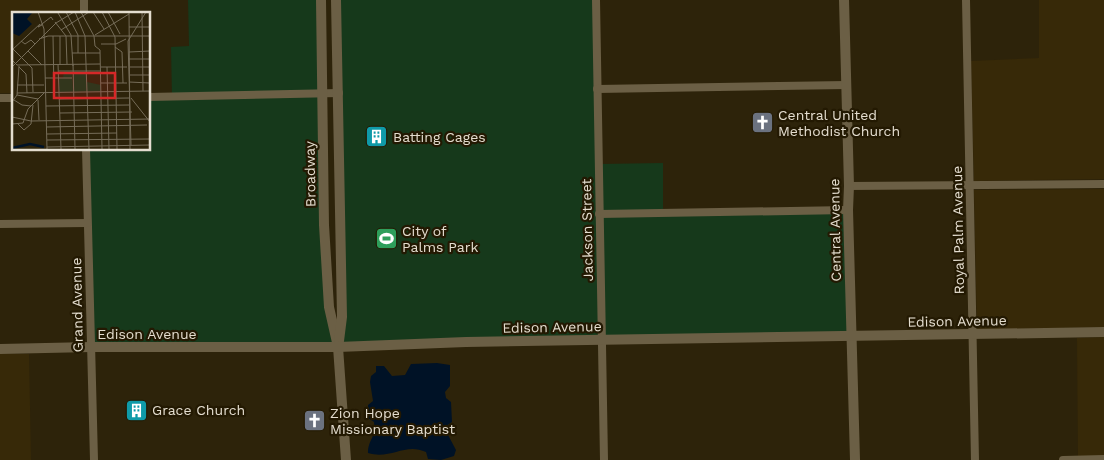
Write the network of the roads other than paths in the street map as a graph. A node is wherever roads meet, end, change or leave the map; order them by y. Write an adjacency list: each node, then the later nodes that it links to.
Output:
1 (321, 0): 9 (street, Broadway)
2 (336, 0): 8 (street, Broadway)
3 (596, 0): 7 (street, Jackson Street)
4 (844, 0): 6 (street, Central Avenue)
5 (966, 0): 14 (street, Royal Palm Avenue)
6 (846, 85): 7 (street); 13 (street, Central Avenue)
7 (597, 89): 16 (street, Jackson Street)
8 (339, 93): 9 (street); 24 (street, Broadway)
9 (323, 94): 10 (street); 24 (street, Broadway)
10 (150, 97)
11 (86, 150): 17 (street, Grand Avenue)
12 (1104, 184): 14 (street)
13 (849, 186): 14 (street); 15 (street, Central Avenue)
14 (969, 186): 20 (street, Royal Palm Avenue)
15 (848, 210): 16 (street); 21 (street, Central Avenue)
16 (599, 214): 22 (street, Jackson Street)
17 (87, 223): 18 (street); 23 (street, Grand Avenue)
18 (0, 224)
19 (1104, 332): 20 (street, Edison Avenue)
20 (972, 335): 21 (street, Edison Avenue); 31 (street, Royal Palm Avenue)
21 (852, 337): 22 (street, Edison Avenue); 30 (street, Central Avenue)
22 (601, 341): 24 (street, Edison Avenue); 29 (street, Jackson Street)
23 (90, 347): 24 (street, Edison Avenue); 25 (street, Edison Avenue); 27 (street, Grand Avenue)
24 (338, 347): 28 (street, Broadway)
25 (0, 349)
26 (1104, 459): 32 (street)
27 (94, 460)
28 (346, 460)
29 (604, 460)
30 (855, 460)
31 (975, 460)
32 (1063, 460)

